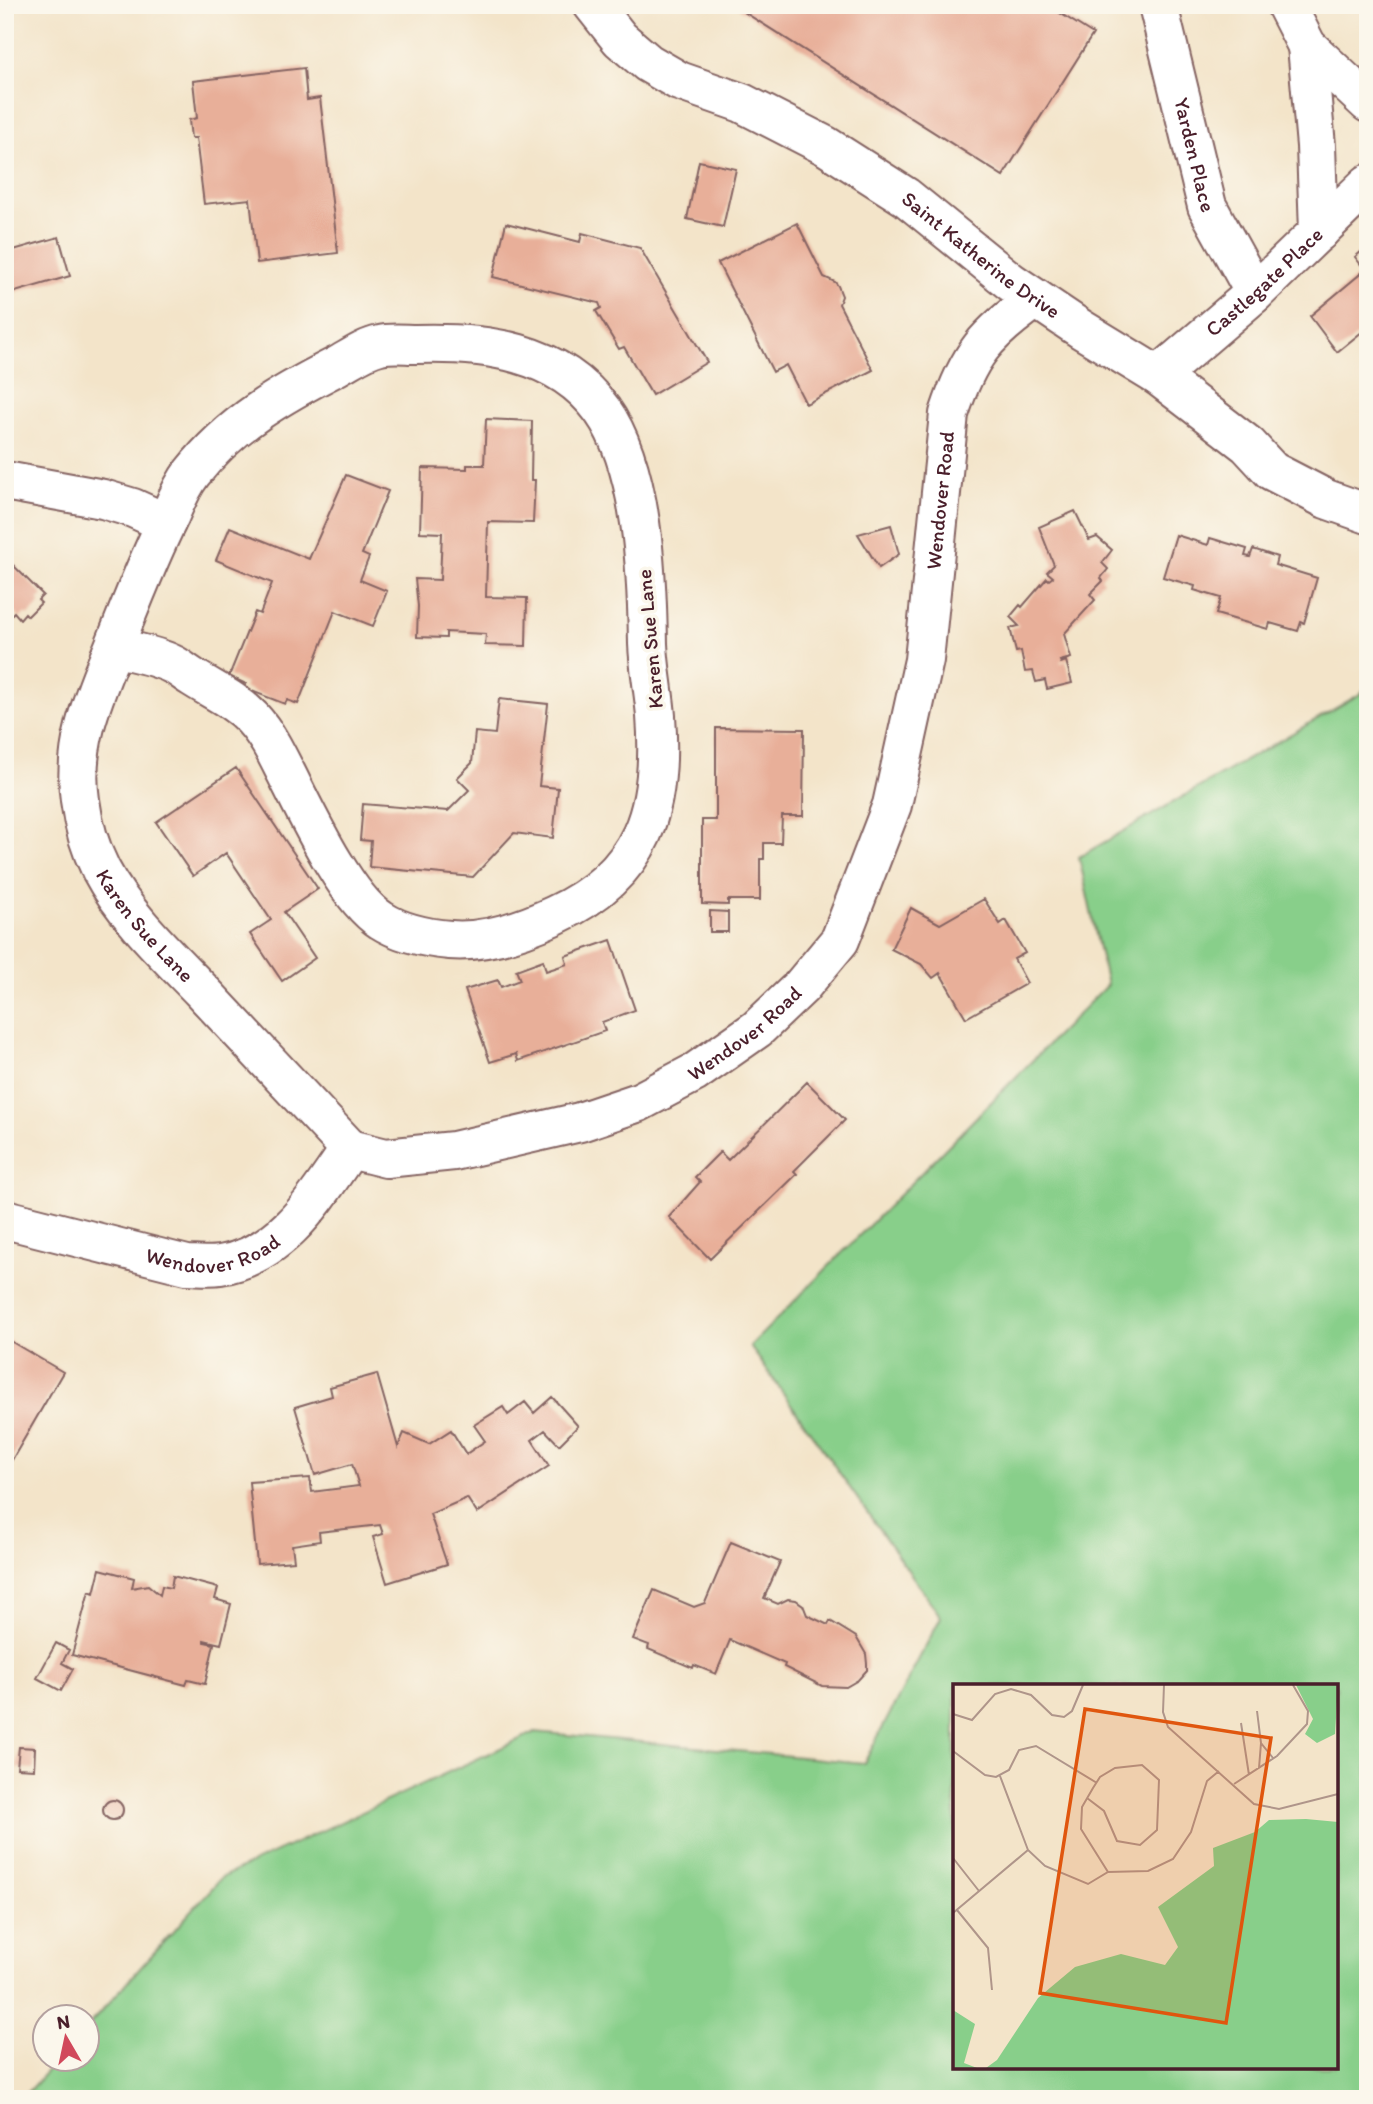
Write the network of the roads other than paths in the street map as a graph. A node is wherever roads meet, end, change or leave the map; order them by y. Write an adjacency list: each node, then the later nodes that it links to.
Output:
1 (593, 5): 9 (street, Saint Katherine Drive)
2 (1158, 5): 8 (street, Yarden Place)
3 (1286, 5): 4 (street)
4 (1307, 46): 5 (street); 7 (street)
5 (1368, 103)
6 (1368, 184): 7 (street, Castlegate Place)
7 (1318, 232): 8 (street, Castlegate Place)
8 (1255, 293): 10 (street, Castlegate Place)
9 (1037, 299): 10 (street, Saint Katherine Drive); 15 (street, Wendover Road)
10 (1158, 376): 12 (street, Saint Katherine Drive)
11 (5, 481): 13 (street)
12 (1368, 514)
13 (166, 523): 14 (street, Karen Sue Lane); 14 (street, Karen Sue Lane)
14 (114, 647): 15 (street, Karen Sue Lane)
15 (350, 1149): 16 (street, Wendover Road)
16 (5, 1219)

